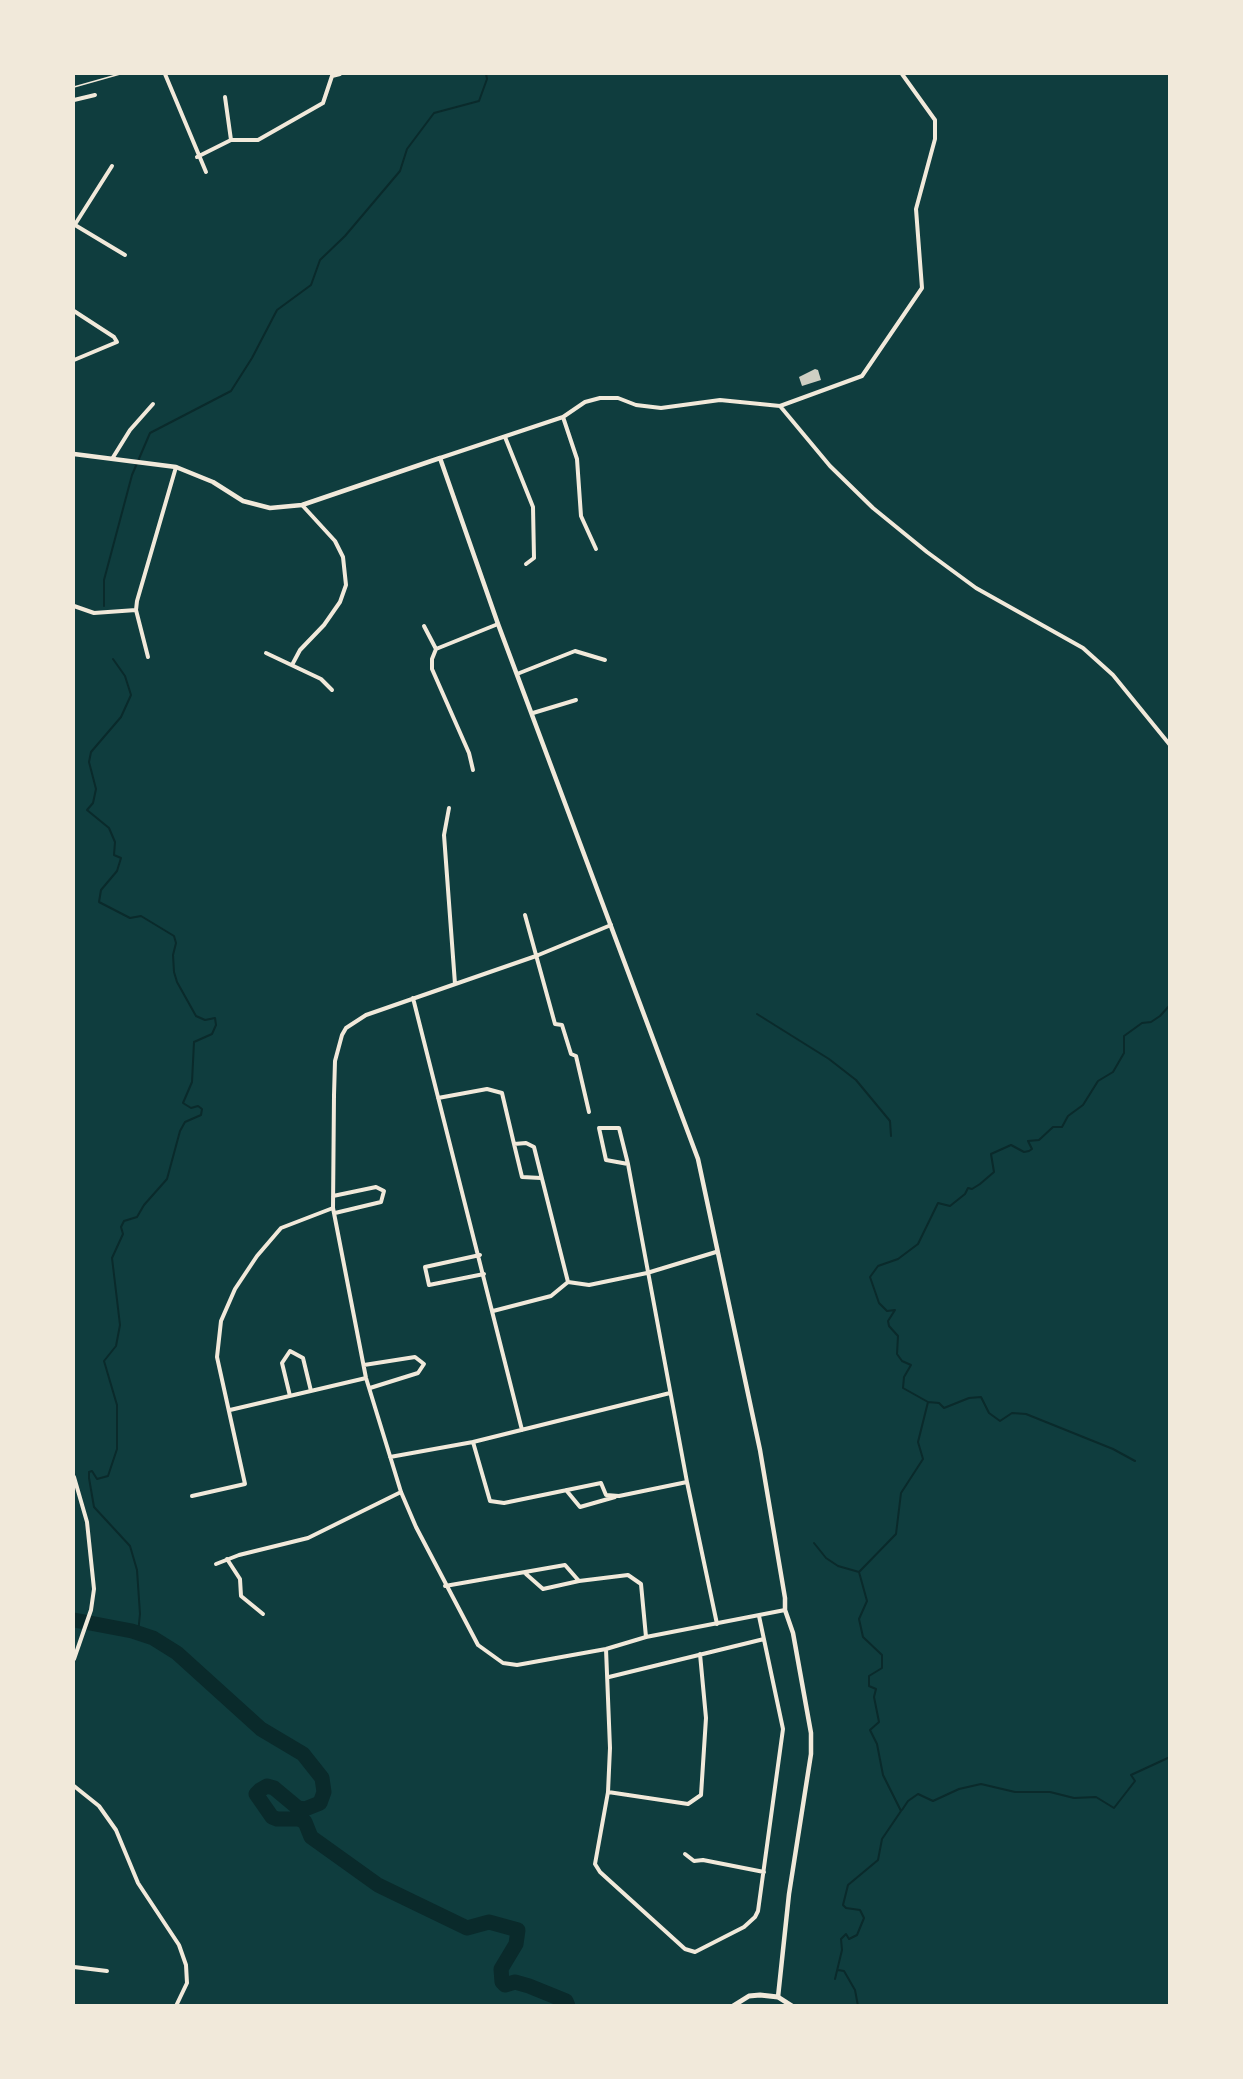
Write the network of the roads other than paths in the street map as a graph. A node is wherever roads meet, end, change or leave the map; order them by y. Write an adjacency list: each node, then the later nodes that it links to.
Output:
1 (165, 74): 9 (street)
2 (340, 74): 4 (street)
3 (902, 74): 17 (street)
4 (330, 75): 8 (street)
5 (95, 95): 7 (street)
6 (225, 97): 8 (street)
7 (74, 100)
8 (231, 140): 9 (street)
9 (197, 157): 11 (street)
10 (112, 166): 12 (street)
11 (206, 172)
12 (74, 224): 13 (street)
13 (125, 255)
14 (74, 311): 15 (street)
15 (74, 360)
16 (153, 404): 22 (street)
17 (780, 406): 18 (street); 40 (street)
18 (563, 417): 19 (street); 25 (street)
19 (505, 437): 21 (street); 26 (street)
20 (74, 454): 22 (street)
21 (440, 458): 24 (street); 29 (street)
22 (112, 459): 23 (street)
23 (176, 467): 24 (street); 28 (street)
24 (302, 505): 35 (street)
25 (596, 549)
26 (526, 564)
27 (74, 606): 28 (street)
28 (136, 610): 33 (street)
29 (498, 624): 31 (street); 36 (street)
30 (424, 626): 31 (street)
31 (436, 650): 41 (street)
32 (266, 653): 35 (street)
33 (148, 657)
34 (605, 660): 36 (street)
35 (292, 665): 37 (street)
36 (517, 674): 39 (street)
37 (332, 690)
38 (576, 700): 39 (street)
39 (533, 713): 44 (street)
40 (1170, 745)
41 (473, 770)
42 (449, 808): 46 (street)
43 (525, 915): 45 (street)
44 (611, 924): 45 (street); 56 (street)
45 (536, 956): 46 (street); 49 (street)
46 (455, 984): 47 (street)
47 (413, 998): 48 (street); 53 (street)
48 (438, 1098): 50 (street); 57 (street)
49 (590, 1112)
50 (514, 1144): 52 (street); 52 (street)
51 (628, 1164): 51 (street); 58 (street)
52 (541, 1178): 60 (street)
53 (333, 1196): 54 (street); 55 (street)
54 (333, 1208): 55 (street); 68 (street)
55 (335, 1213): 62 (street)
56 (716, 1252): 58 (street); 83 (street)
57 (480, 1255): 59 (street); 59 (street)
58 (647, 1273): 60 (street); 66 (street)
59 (484, 1274): 61 (street)
60 (568, 1282): 61 (street)
61 (493, 1311): 69 (street)
62 (364, 1365): 63 (street); 64 (street)
63 (366, 1378): 64 (street); 65 (street)
64 (370, 1388): 71 (street)
65 (311, 1391): 67 (street); 67 (street)
66 (669, 1393): 69 (street); 73 (street)
67 (290, 1396): 68 (street)
68 (230, 1410): 76 (street)
69 (522, 1430): 70 (street)
70 (473, 1442): 71 (street); 74 (street)
71 (390, 1457): 75 (street)
72 (74, 1477): 91 (street)
73 (687, 1482): 77 (street); 86 (street)
74 (566, 1490): 77 (street); 77 (street)
75 (401, 1492): 78 (street); 82 (street)
76 (192, 1496)
77 (619, 1496)
78 (227, 1559): 79 (street); 84 (street)
79 (216, 1564)
80 (526, 1573): 81 (street); 81 (street); 82 (street)
81 (579, 1581): 87 (street)
82 (445, 1586): 89 (street)
83 (785, 1610): 85 (street); 99 (street)
84 (263, 1614)
85 (759, 1616): 86 (street); 88 (street)
86 (717, 1624): 87 (street)
87 (646, 1637): 89 (street)
88 (764, 1640): 90 (street); 96 (street)
89 (606, 1649): 92 (street)
90 (700, 1654): 92 (street); 94 (street)
91 (74, 1659)
92 (609, 1677): 94 (street)
93 (74, 1786): 100 (street)
94 (608, 1792): 96 (street)
95 (685, 1854): 96 (street)
96 (764, 1872)
97 (74, 1967): 98 (street)
98 (107, 1971)
99 (778, 1997): 101 (main road); 102 (main road)
100 (176, 2006)
101 (733, 2006)
102 (792, 2006)

